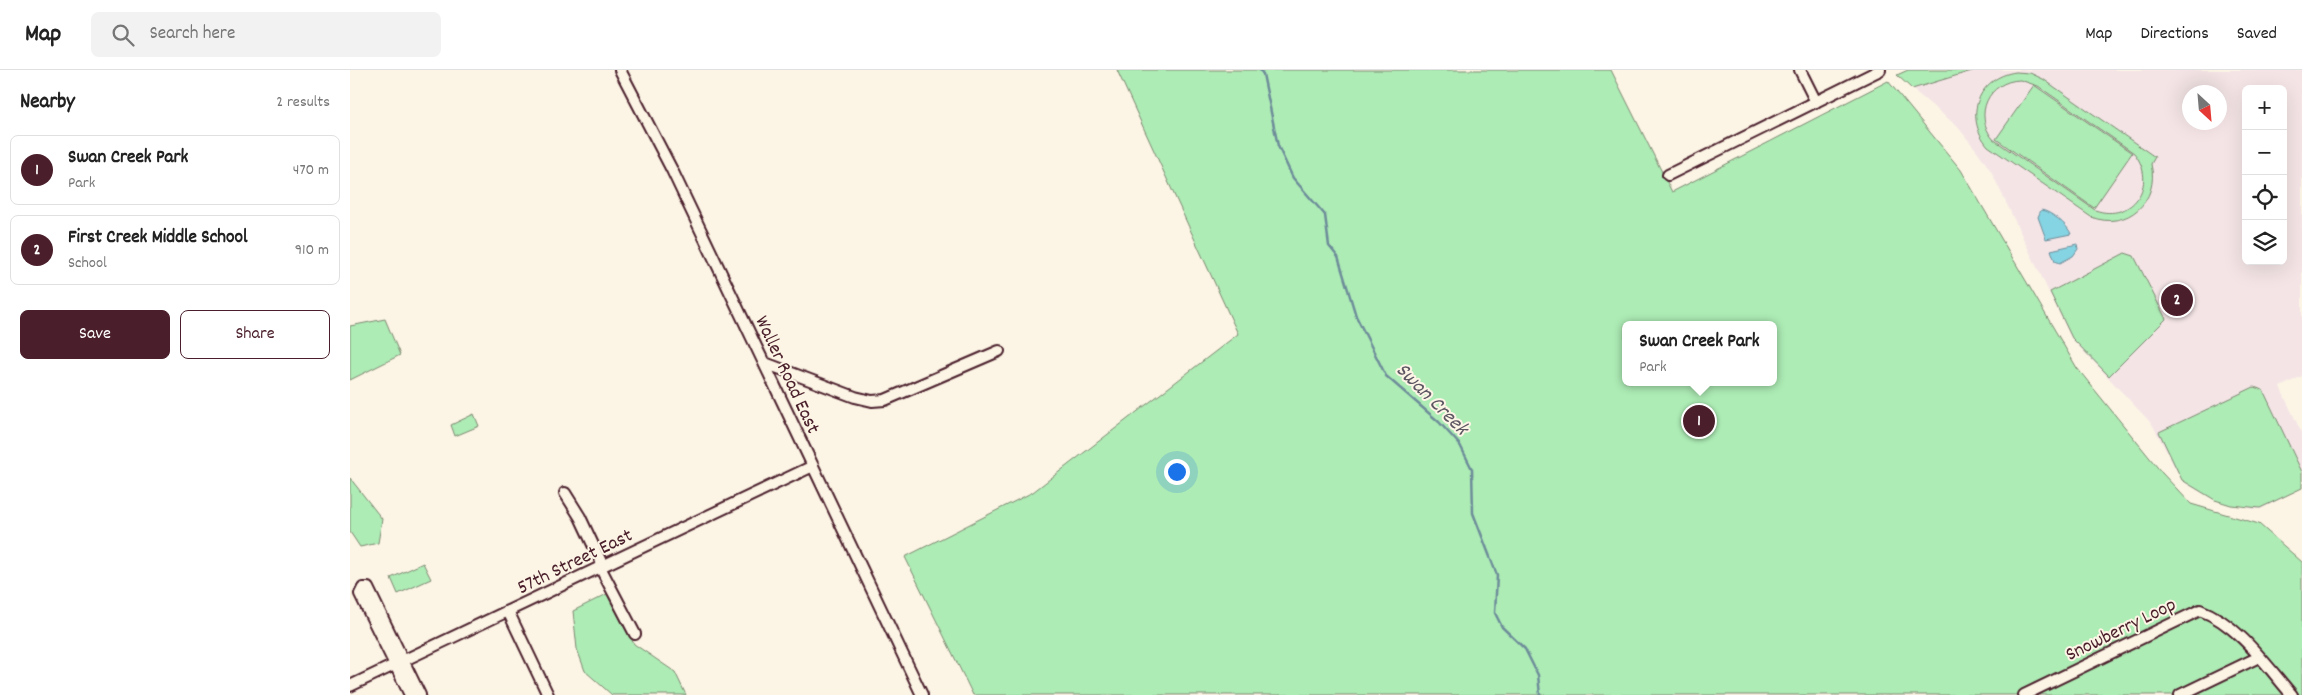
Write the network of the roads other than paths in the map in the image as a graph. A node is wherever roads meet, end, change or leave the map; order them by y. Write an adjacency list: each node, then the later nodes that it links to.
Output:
1 (620, 70): 7 (street, Waller Road East)
2 (1800, 70): 4 (street)
3 (1880, 70): 4 (street)
4 (1816, 102): 5 (street)
5 (1668, 175)
6 (999, 351): 7 (street)
7 (765, 363): 8 (street, Waller Road East)
8 (813, 466): 10 (street, 57th Street East); 19 (street, Waller Road East)
9 (565, 493): 10 (street)
10 (602, 566): 11 (street, 57th Street East); 12 (street)
11 (508, 611): 14 (street, 57th Street East); 18 (street)
12 (634, 634)
13 (2259, 657): 20 (street, Snowberry Loop); 21 (street); 22 (street, Snowberry Loop)
14 (399, 663): 14 (street); 15 (street, 57th Street East); 16 (street); 17 (street)
15 (350, 686)
16 (410, 695)
17 (420, 695)
18 (548, 695)
19 (922, 695)
20 (2024, 695)
21 (2180, 695)
22 (2292, 695)

